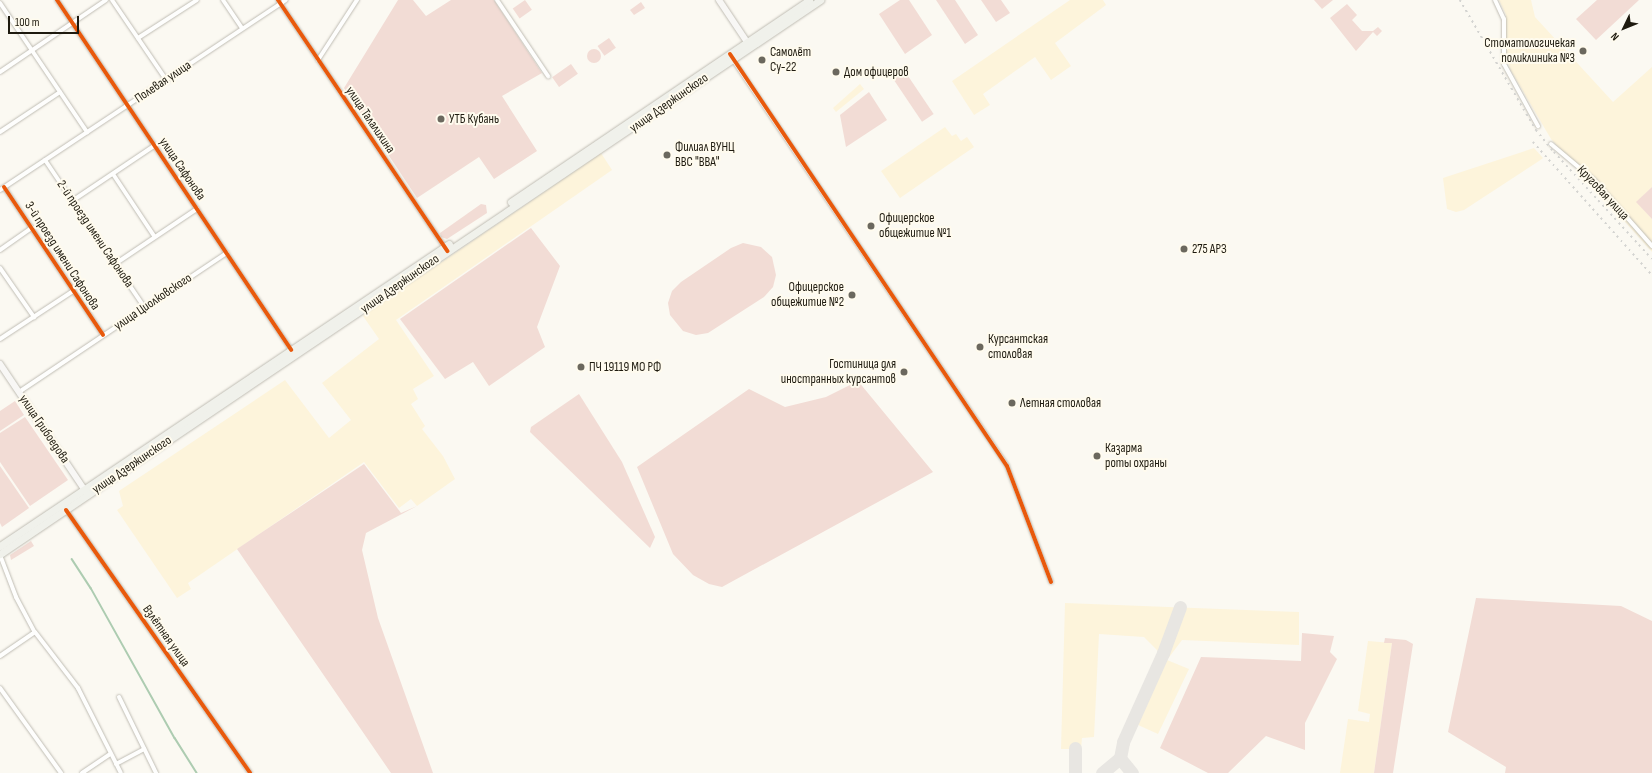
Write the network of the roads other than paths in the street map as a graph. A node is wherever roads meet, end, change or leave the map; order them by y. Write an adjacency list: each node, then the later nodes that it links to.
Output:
1 (56, 0): 16 (street, улица Сафонова)
2 (106, 0): 16 (street)
3 (112, 0): 18 (street)
4 (197, 0): 18 (street)
5 (223, 0): 17 (street)
6 (286, 0): 13 (street, Полевая улица)
7 (357, 0): 22 (street)
8 (497, 0): 24 (street)
9 (719, 0): 19 (street)
10 (809, 0): 19 (main road, улица Дзержинского)
11 (820, 0): 19 (main road, улица Дзержинского)
12 (1495, 0): 28 (street)
13 (279, 2): 17 (street, Полевая улица); 22 (street, улица Талалихина)
14 (0, 3): 15 (street)
15 (2, 11): 20 (street)
16 (73, 24): 20 (street); 27 (street, улица Сафонова)
17 (242, 28): 25 (street, Полевая улица)
18 (138, 38): 25 (street)
19 (748, 44): 21 (main road, улица Дзержинского)
20 (32, 50): 23 (street); 26 (street)
21 (731, 56): 42 (main road, улица Дзержинского); 59 (street)
22 (318, 60): 42 (street, улица Талалихина)
23 (0, 72)
24 (548, 76)
25 (167, 81): 27 (street, Полевая улица)
26 (60, 92): 29 (street); 30 (street)
27 (128, 106): 30 (street, Полевая улица); 32 (street, улица Сафонова)
28 (1538, 126)
29 (0, 132)
30 (87, 132): 33 (street, Полевая улица)
31 (1551, 144): 41 (street, Круговая улица)
32 (154, 146): 34 (street); 38 (street, улица Сафонова)
33 (45, 160): 35 (street, Полевая улица); 37 (street, 2-й проезд имени Сафонова)
34 (113, 174): 37 (street); 40 (street)
35 (4, 187): 36 (street, Полевая улица); 39 (street, 3-й проезд имени Сафонова)
36 (0, 190)
37 (72, 201): 45 (street, 2-й проезд имени Сафонова)
38 (197, 209): 40 (street); 44 (street, улица Сафонова)
39 (32, 228): 43 (street); 47 (street, 3-й проезд имени Сафонова)
40 (154, 236): 45 (street)
41 (1652, 246)
42 (445, 249): 52 (main road, улица Дзержинского); 55 (main road, улица Дзержинского)
43 (0, 250)
44 (227, 253): 48 (street, улица Циолковского); 52 (street, улица Сафонова)
45 (115, 264): 48 (street, 2-й проезд имени Сафонова)
46 (0, 268): 49 (street)
47 (73, 291): 49 (street); 50 (street, 3-й проезд имени Сафонова)
48 (145, 308): 50 (street, улица Циолковского)
49 (34, 317): 51 (street)
50 (103, 336): 54 (street, улица Циолковского)
51 (0, 339)
52 (291, 350): 55 (main road, улица Дзержинского)
53 (0, 364): 54 (street, улица Грибоедова)
54 (18, 392): 55 (street, улица Грибоедова)
55 (86, 492): 56 (main road, улица Дзержинского); 57 (main road, улица Дзержинского)
56 (66, 510): 58 (main road, улица Дзержинского); 71 (street, Взлётная улица)
57 (0, 546)
58 (0, 555): 60 (street)
59 (1051, 582)
60 (35, 632): 61 (street); 65 (street)
61 (0, 656)
62 (0, 688): 67 (street)
63 (120, 697): 64 (street)
64 (144, 749): 66 (street); 70 (street)
65 (110, 754): 66 (street); 68 (street)
66 (116, 764): 69 (street)
67 (61, 773)
68 (82, 773)
69 (121, 773)
70 (156, 773)
71 (250, 773)

